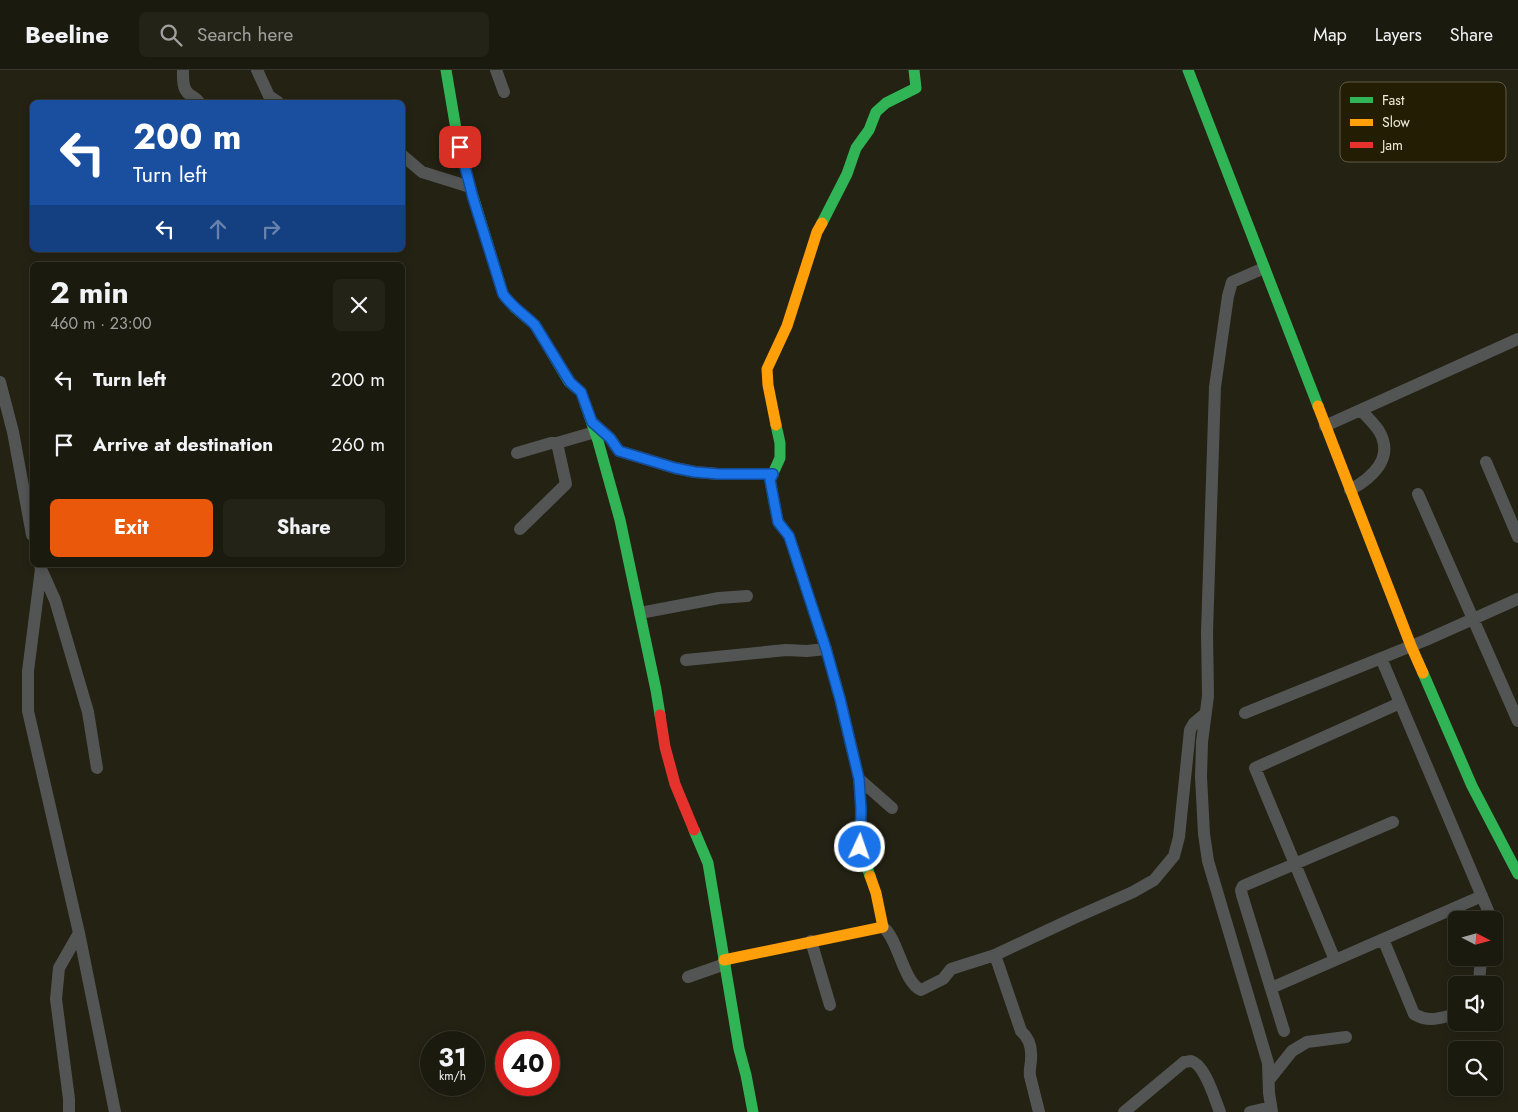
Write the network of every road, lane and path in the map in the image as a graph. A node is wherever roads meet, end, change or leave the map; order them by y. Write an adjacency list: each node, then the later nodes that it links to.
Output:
1 (183, 70): 8 (street)
2 (257, 70): 9 (street)
3 (446, 70): 11 (street)
4 (496, 70): 7 (street)
5 (914, 70): 21 (street)
6 (1188, 70): 12 (street)
7 (504, 92)
8 (197, 100)
9 (275, 100)
10 (405, 158): 11 (street)
11 (470, 187): 17 (street)
12 (1264, 268): 16 (street); 38 (street)
13 (1518, 339): 15 (street)
14 (0, 382): 24 (street)
15 (1361, 410): 16 (street); 22 (street)
16 (1326, 426): 22 (street)
17 (593, 427): 18 (street); 21 (street); 30 (street)
18 (557, 443): 19 (street); 25 (street)
19 (517, 453)
20 (1486, 462): 26 (street)
21 (773, 474): 33 (street)
22 (1350, 490): 32 (street)
23 (1418, 494): 31 (street)
24 (30, 524)
25 (520, 529)
26 (1518, 536)
27 (40, 567): 40 (street); 49 (street)
28 (746, 596): 30 (street)
29 (1518, 599): 31 (street)
30 (640, 613): 54 (street)
31 (1473, 618): 32 (street); 39 (street)
32 (1411, 646): 34 (street); 45 (street)
33 (826, 649): 35 (street); 41 (street)
34 (1381, 658): 36 (street); 37 (street)
35 (686, 660)
36 (1400, 703): 44 (street); 46 (street)
37 (1246, 713)
38 (1206, 714): 52 (street); 61 (street)
39 (1518, 722)
40 (97, 768)
41 (859, 779): 42 (street); 48 (street)
42 (892, 808)
43 (1393, 822): 44 (street)
44 (1295, 864): 53 (street); 56 (street)
45 (1518, 874)
46 (1482, 896): 47 (street); 50 (street)
47 (1488, 911)
48 (883, 927): 51 (street); 52 (street)
49 (79, 932): 63 (street); 64 (street)
50 (1384, 939): 53 (street); 58 (street)
51 (811, 941): 54 (street); 57 (street)
52 (996, 955): 66 (street)
53 (1335, 960): 56 (street)
54 (724, 962): 55 (street); 65 (street)
55 (688, 977)
56 (1271, 988): 59 (street)
57 (830, 1005)
58 (1448, 1016)
59 (1284, 1031)
60 (1346, 1037): 61 (street)
61 (1269, 1080): 62 (street)
62 (1272, 1109): 69 (street)
63 (69, 1112)
64 (115, 1112)
65 (753, 1112)
66 (1039, 1112)
67 (1124, 1112): 68 (street)
68 (1220, 1112)
69 (1250, 1112)

